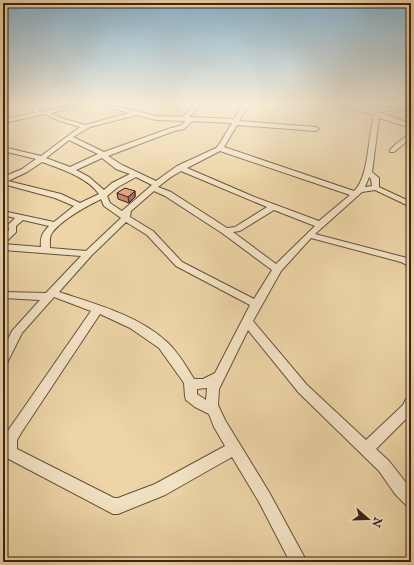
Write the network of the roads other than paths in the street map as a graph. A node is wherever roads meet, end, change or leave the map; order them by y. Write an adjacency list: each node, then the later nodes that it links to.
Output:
1 (81, 130): 6 (street)
2 (169, 130): 10 (street)
3 (231, 130): 8 (street)
4 (373, 130): 14 (street)
5 (411, 135): 9 (street)
6 (70, 138): 10 (street); 11 (street)
7 (3, 148): 11 (street)
8 (219, 148): 12 (street); 19 (street)
9 (392, 151)
10 (103, 155): 13 (street); 15 (street)
11 (41, 159): 13 (street); 16 (street)
12 (180, 168): 17 (street); 23 (street)
13 (70, 170): 20 (street)
14 (368, 173): 18 (street); 19 (street)
15 (136, 174): 17 (street); 20 (street)
16 (3, 180): 22 (street)
17 (155, 186): 26 (street); 29 (street)
18 (376, 188): 19 (street); 21 (street)
19 (358, 192): 27 (street)
20 (103, 194): 22 (street); 26 (street)
21 (411, 204)
22 (80, 206): 28 (street)
23 (274, 207): 27 (street); 29 (street)
24 (3, 213): 25 (street)
25 (21, 217): 28 (street); 31 (street)
26 (126, 218): 34 (street); 39 (street)
27 (321, 225): 30 (street)
28 (55, 226): 33 (street)
29 (225, 231): 36 (street)
30 (309, 235): 35 (street); 36 (street)
31 (3, 240)
32 (3, 247): 33 (street)
33 (46, 251): 34 (street)
34 (88, 254): 38 (street)
35 (411, 264)
36 (277, 269): 39 (street)
37 (3, 295): 38 (street)
38 (51, 295): 40 (street); 42 (street)
39 (256, 304): 41 (street)
40 (98, 309): 44 (street); 49 (street)
41 (247, 321): 43 (street); 48 (street)
42 (3, 360)
43 (220, 376): 44 (street); 46 (street)
44 (190, 382): 46 (street)
45 (411, 403): 48 (street)
46 (214, 410): 47 (street)
47 (234, 448): 49 (street); 51 (street)
48 (367, 448): 50 (street)
49 (7, 451)
50 (411, 500)
51 (299, 562)

